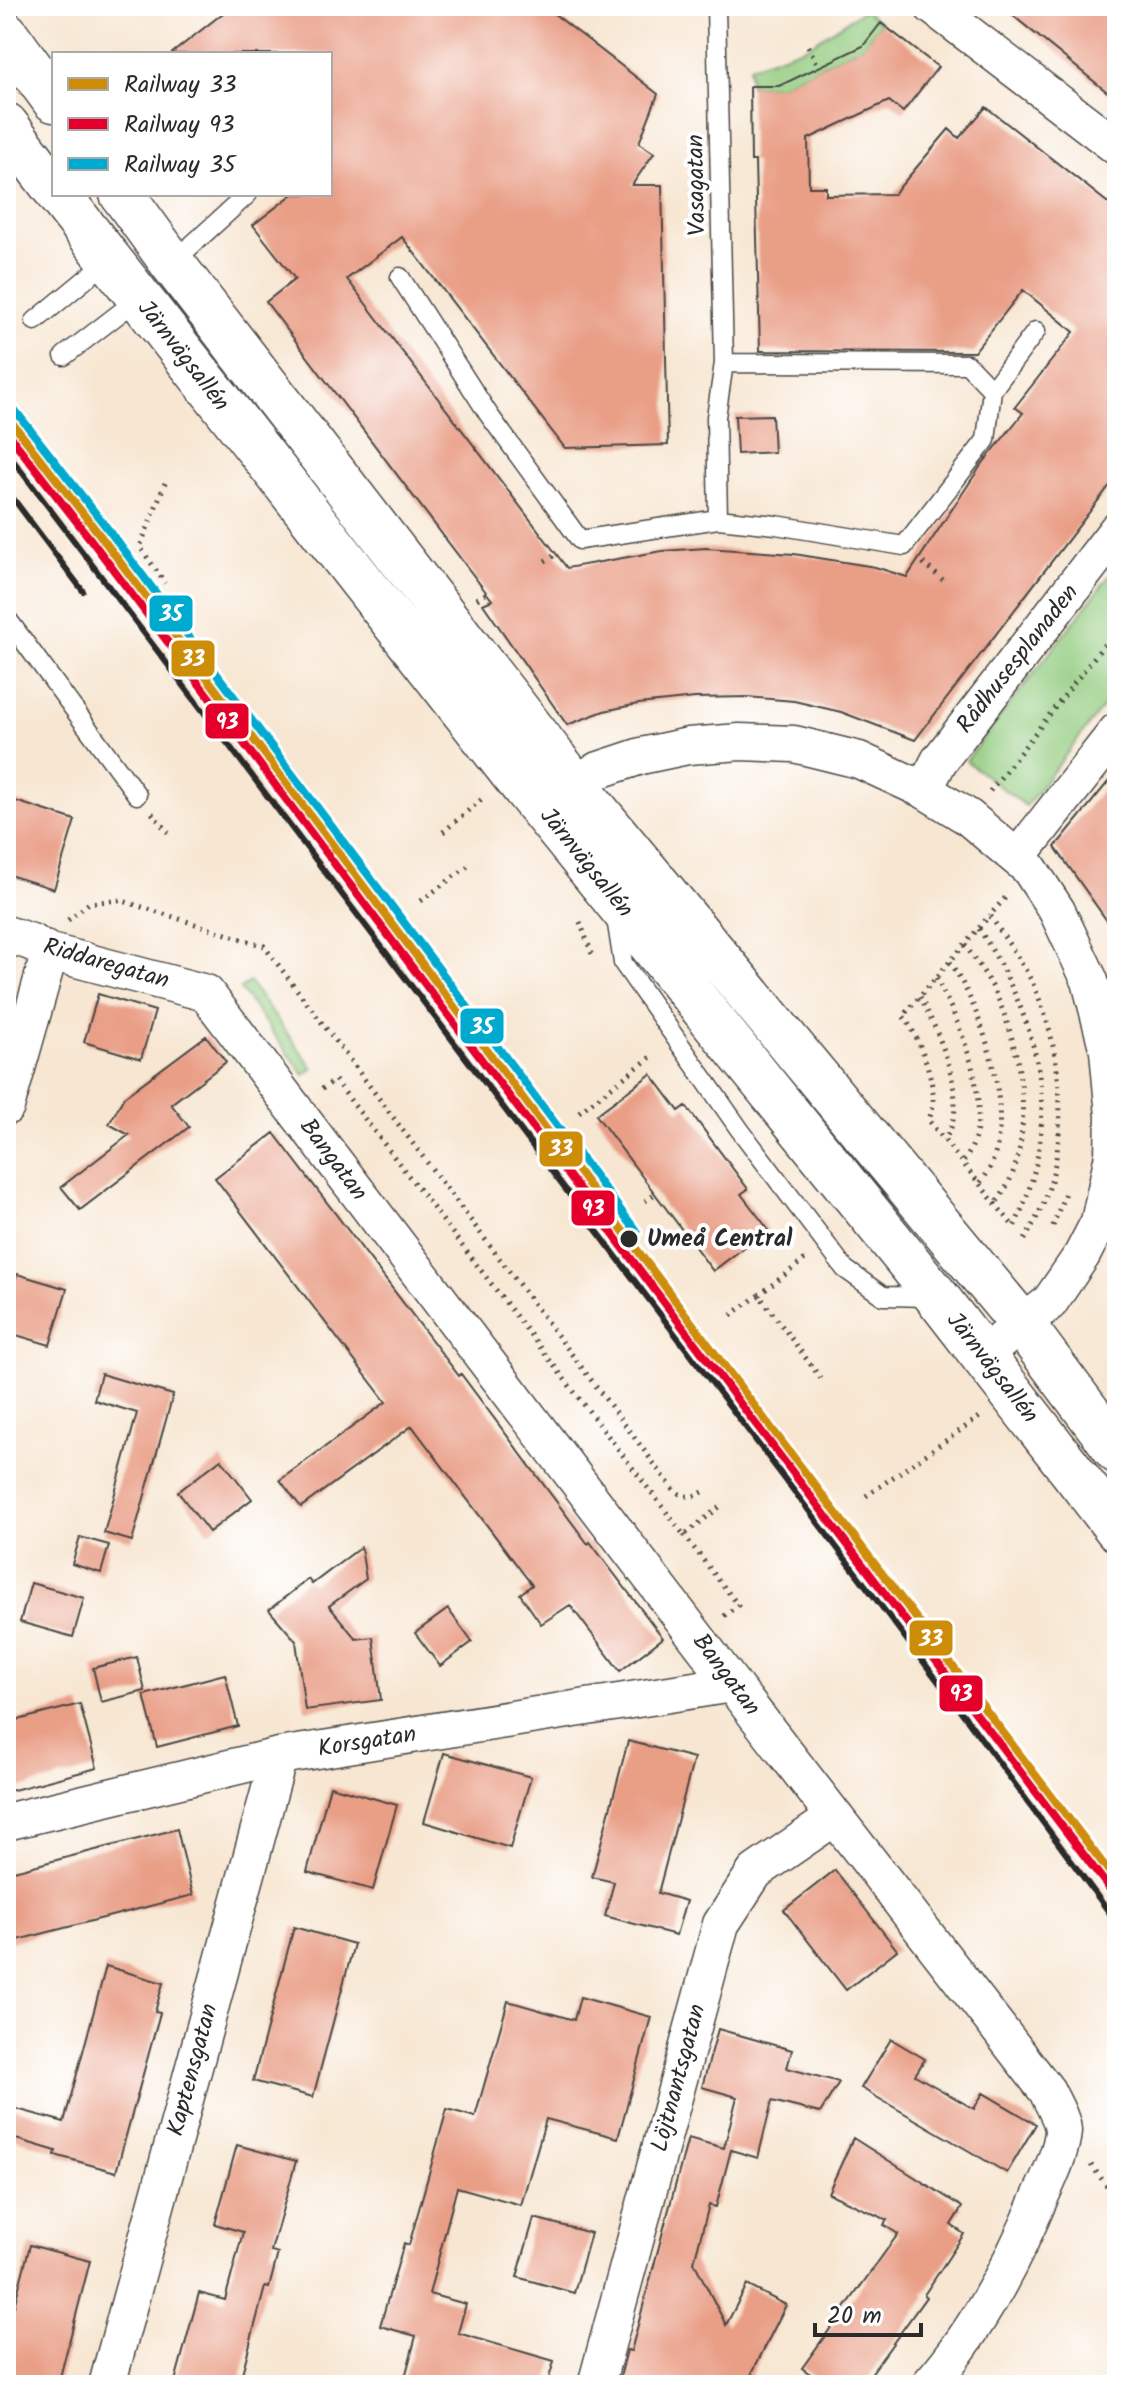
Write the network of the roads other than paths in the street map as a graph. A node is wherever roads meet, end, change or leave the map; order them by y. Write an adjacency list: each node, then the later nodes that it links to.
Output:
1 (716, 6): 18 (lane, Vasagatan)
2 (932, 6): 6 (street)
3 (6, 34): 4 (main road)
4 (52, 97)
5 (6, 125): 7 (main road)
6 (1117, 147)
7 (52, 185)
8 (60, 196): 11 (main road, Järnvägsallén)
9 (123, 196): 12 (main road, Järnvägsallén)
10 (246, 196): 12 (lane)
11 (109, 260): 14 (main road, Järnvägsallén); 15 (lane)
12 (172, 263): 26 (main road, Järnvägsallén)
13 (400, 277): 20 (lane)
14 (138, 299): 17 (lane); 26 (main road, Järnvägsallén)
15 (35, 321)
16 (1036, 331): 19 (lane)
17 (64, 356)
18 (724, 363): 19 (lane); 20 (lane, Vasagatan)
19 (992, 390): 20 (lane)
20 (718, 519)
21 (1117, 530): 24 (street, Rådhusesplanaden)
22 (6, 617): 25 (lane)
23 (1117, 731): 27 (street)
24 (924, 790): 26 (street); 27 (street)
25 (137, 795)
26 (562, 801): 28 (main road, Järnvägsallén); 34 (main road, Järnvägsallén)
27 (1018, 857): 34 (street)
28 (596, 906): 33 (main road, Järnvägsallén); 33 (lane)
29 (6, 934): 30 (street, Riddaregatan)
30 (50, 952): 31 (street, Riddaregatan); 32 (street)
31 (206, 993): 38 (street, Bangatan)
32 (6, 1107)
33 (937, 1297): 35 (main road, Järnvägsallén)
34 (1022, 1324): 35 (street); 36 (main road, Järnvägsallén)
35 (983, 1355): 37 (main road, Järnvägsallén)
36 (1117, 1451)
37 (1117, 1529)
38 (732, 1684): 39 (street, Korsgatan); 40 (street, Bangatan)
39 (279, 1756): 41 (street, Korsgatan); 42 (street, Kaptensgatan)
40 (835, 1817): 43 (street, Löjtnantsgatan); 44 (street, Bangatan)
41 (6, 1822)
42 (107, 2385)
43 (596, 2385)
44 (929, 2385)

